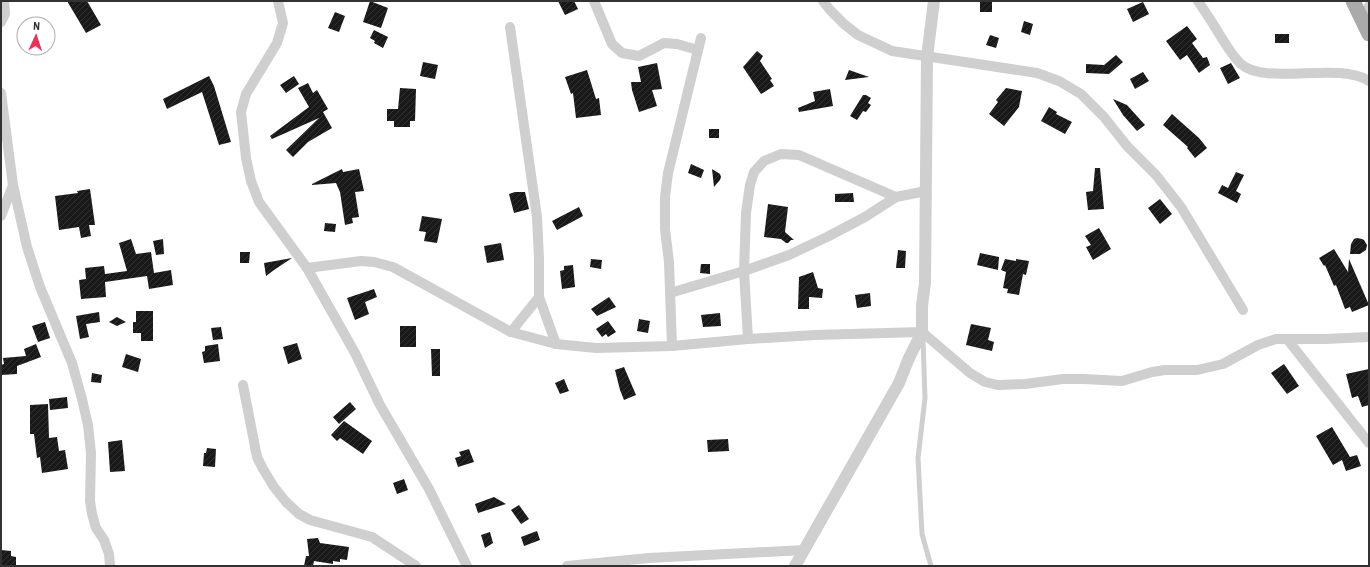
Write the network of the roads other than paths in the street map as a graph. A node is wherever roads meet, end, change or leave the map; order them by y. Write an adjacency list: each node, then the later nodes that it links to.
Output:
1 (4, 1): 9 (street)
2 (278, 1): 21 (street)
3 (594, 1): 13 (street)
4 (823, 1): 14 (street)
5 (934, 1): 14 (street)
6 (1198, 1): 15 (street)
7 (1353, 1): 11 (main road)
8 (1369, 6): 11 (street)
9 (1, 22)
10 (510, 27): 24 (street)
11 (1367, 30)
12 (701, 38): 13 (street)
13 (698, 50): 23 (street)
14 (927, 57): 18 (street); 25 (street)
15 (1369, 82)
16 (1, 93): 17 (street)
17 (13, 185): 20 (street); 36 (street)
18 (926, 191): 19 (street); 27 (street)
19 (896, 197): 22 (street); 22 (street)
20 (1, 216)
21 (307, 268): 26 (street); 38 (street)
22 (744, 271): 23 (street); 29 (street)
23 (670, 293): 32 (street)
24 (539, 297): 26 (street); 31 (street)
25 (1243, 310)
26 (511, 332): 31 (street)
27 (922, 332): 29 (street); 30 (street); 35 (street); 41 (lane)
28 (1369, 337): 30 (street)
29 (748, 339): 32 (street)
30 (1287, 339): 34 (street)
31 (556, 344): 32 (street)
32 (672, 346)
33 (244, 385): 37 (street)
34 (1369, 443)
35 (804, 550): 39 (street); 40 (street)
36 (110, 566)
37 (416, 566)
38 (467, 566)
39 (567, 566)
40 (795, 566)
41 (931, 566)

